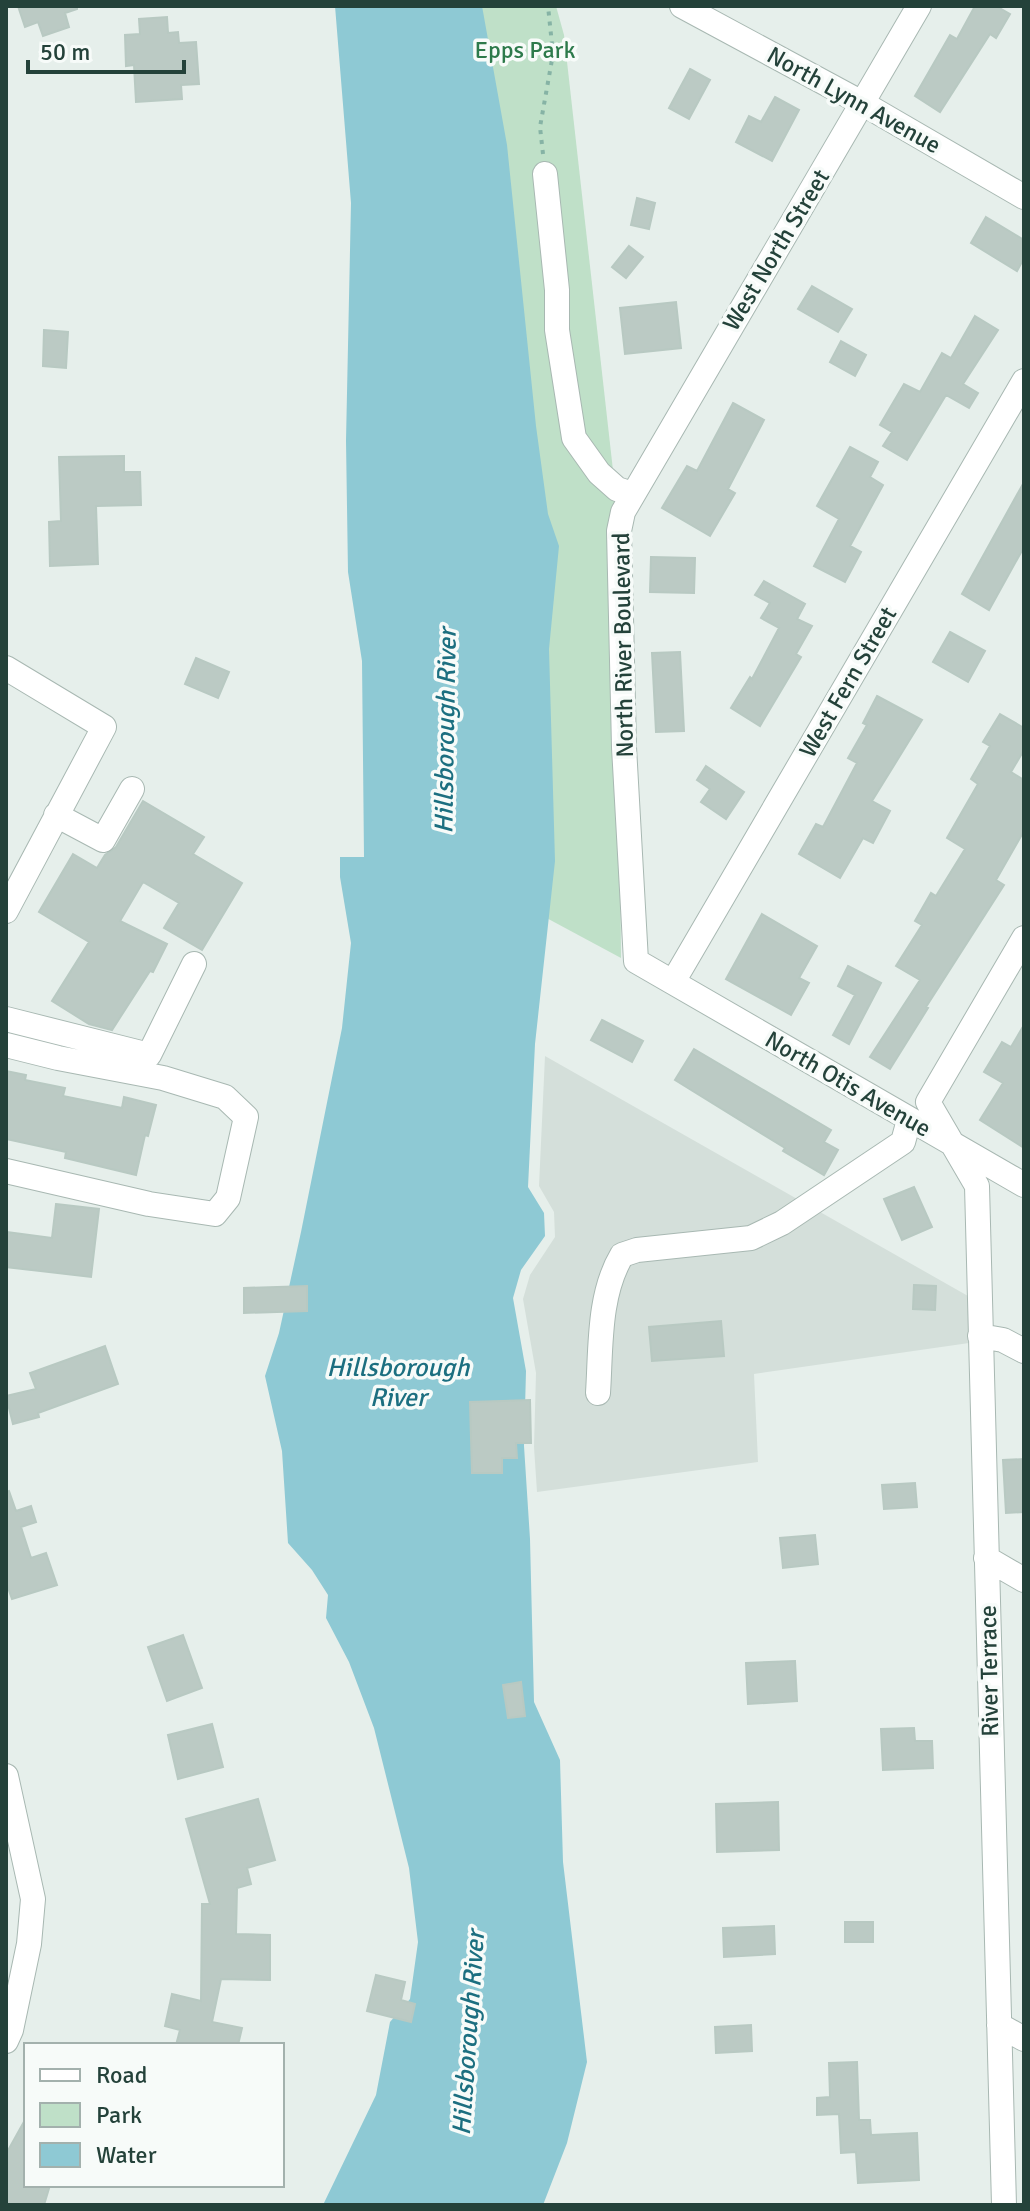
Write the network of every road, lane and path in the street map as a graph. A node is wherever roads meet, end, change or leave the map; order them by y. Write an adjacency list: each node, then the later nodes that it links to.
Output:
1 (548, 6): 5 (path)
2 (682, 6): 4 (street, North Lynn Avenue)
3 (919, 6): 4 (street, West North Street)
4 (862, 103): 6 (street, North Lynn Avenue); 8 (street, West North Street)
5 (545, 174): 8 (street)
6 (1024, 197)
7 (1024, 381): 15 (street, West Fern Street)
8 (632, 494): 15 (street, North River Boulevard)
9 (6, 668): 11 (street)
10 (132, 789): 11 (street)
11 (56, 815): 12 (street)
12 (6, 911)
13 (1024, 938): 19 (street, River Terrace)
14 (194, 964): 16 (street)
15 (673, 982): 18 (street, North Otis Avenue)
16 (6, 1019)
17 (6, 1045): 20 (street)
18 (909, 1120): 19 (street, North Otis Avenue); 24 (street)
19 (951, 1144): 21 (street, North Otis Avenue); 22 (street, River Terrace)
20 (6, 1171)
21 (1024, 1185)
22 (980, 1336): 23 (street); 25 (street, River Terrace)
23 (1024, 1351)
24 (598, 1393)
25 (986, 1558): 26 (street); 28 (street, River Terrace)
26 (1024, 1580)
27 (6, 1776): 30 (street)
28 (999, 2025): 29 (street); 31 (street, River Terrace)
29 (1024, 2039)
30 (6, 2041)
31 (1004, 2205)

